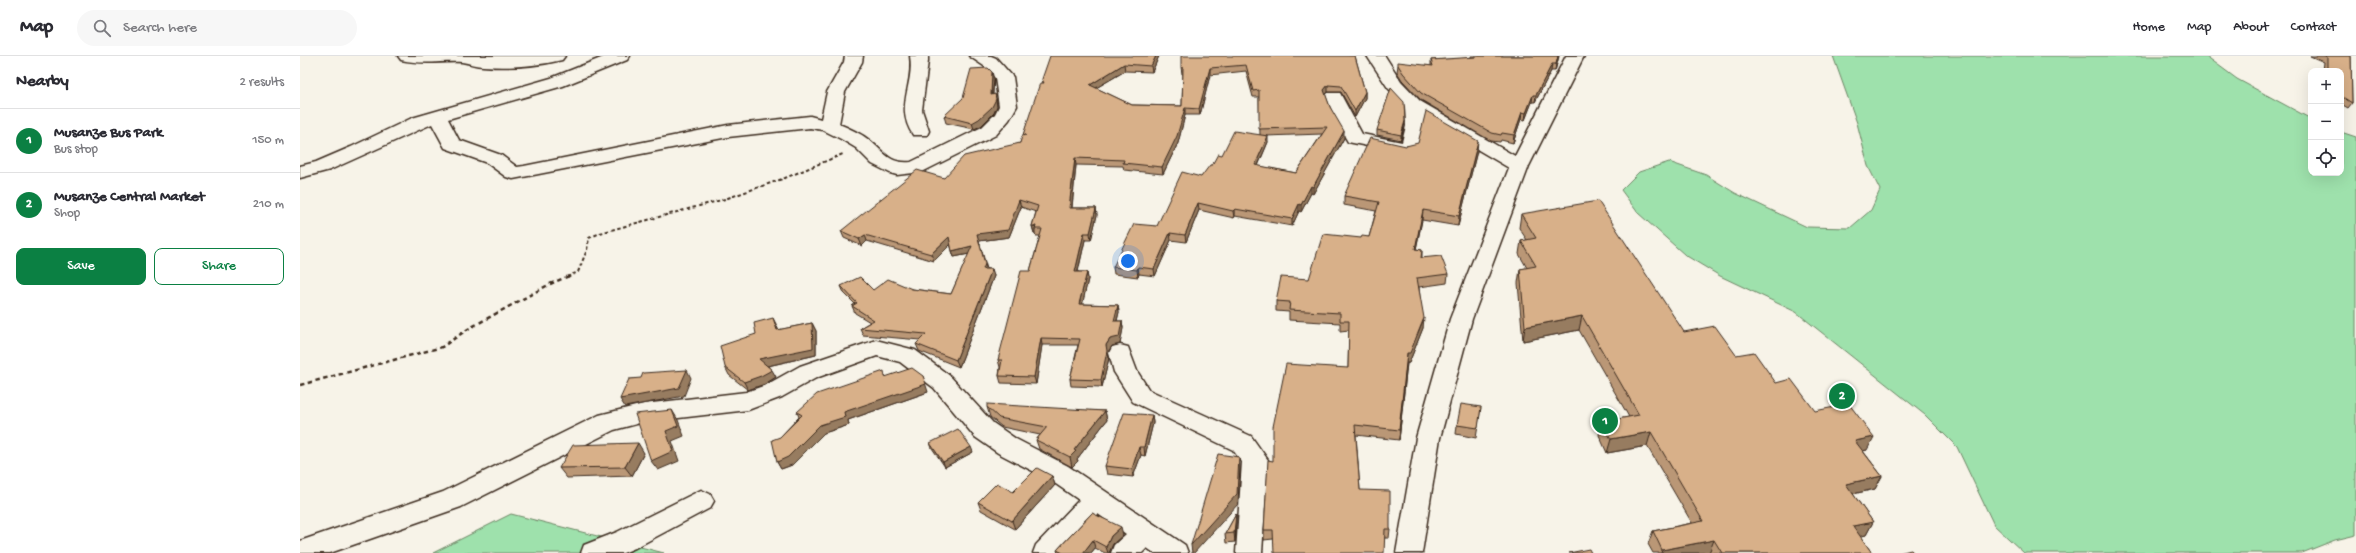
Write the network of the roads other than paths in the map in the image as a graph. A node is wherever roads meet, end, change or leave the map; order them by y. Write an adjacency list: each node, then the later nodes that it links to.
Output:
1 (407, 56): 2 (street)
2 (556, 56)
3 (621, 56): 11 (street)
4 (854, 56): 12 (street)
5 (919, 56): 13 (street)
6 (978, 56): 12 (street)
7 (1376, 56): 10 (street)
8 (1575, 56): 14 (street)
9 (1334, 97): 10 (street)
10 (1414, 105): 14 (street)
11 (437, 116): 12 (street); 15 (street)
12 (829, 126)
13 (920, 131)
14 (1519, 166): 26 (street)
15 (300, 172)
16 (1120, 353): 25 (street)
17 (1097, 498): 19 (street); 20 (street); 22 (street)
18 (701, 501): 21 (street)
19 (1146, 532): 23 (street); 24 (street)
20 (300, 552)
21 (594, 553)
22 (1046, 553)
23 (1124, 553)
24 (1175, 553)
25 (1250, 553)
26 (1409, 553)

